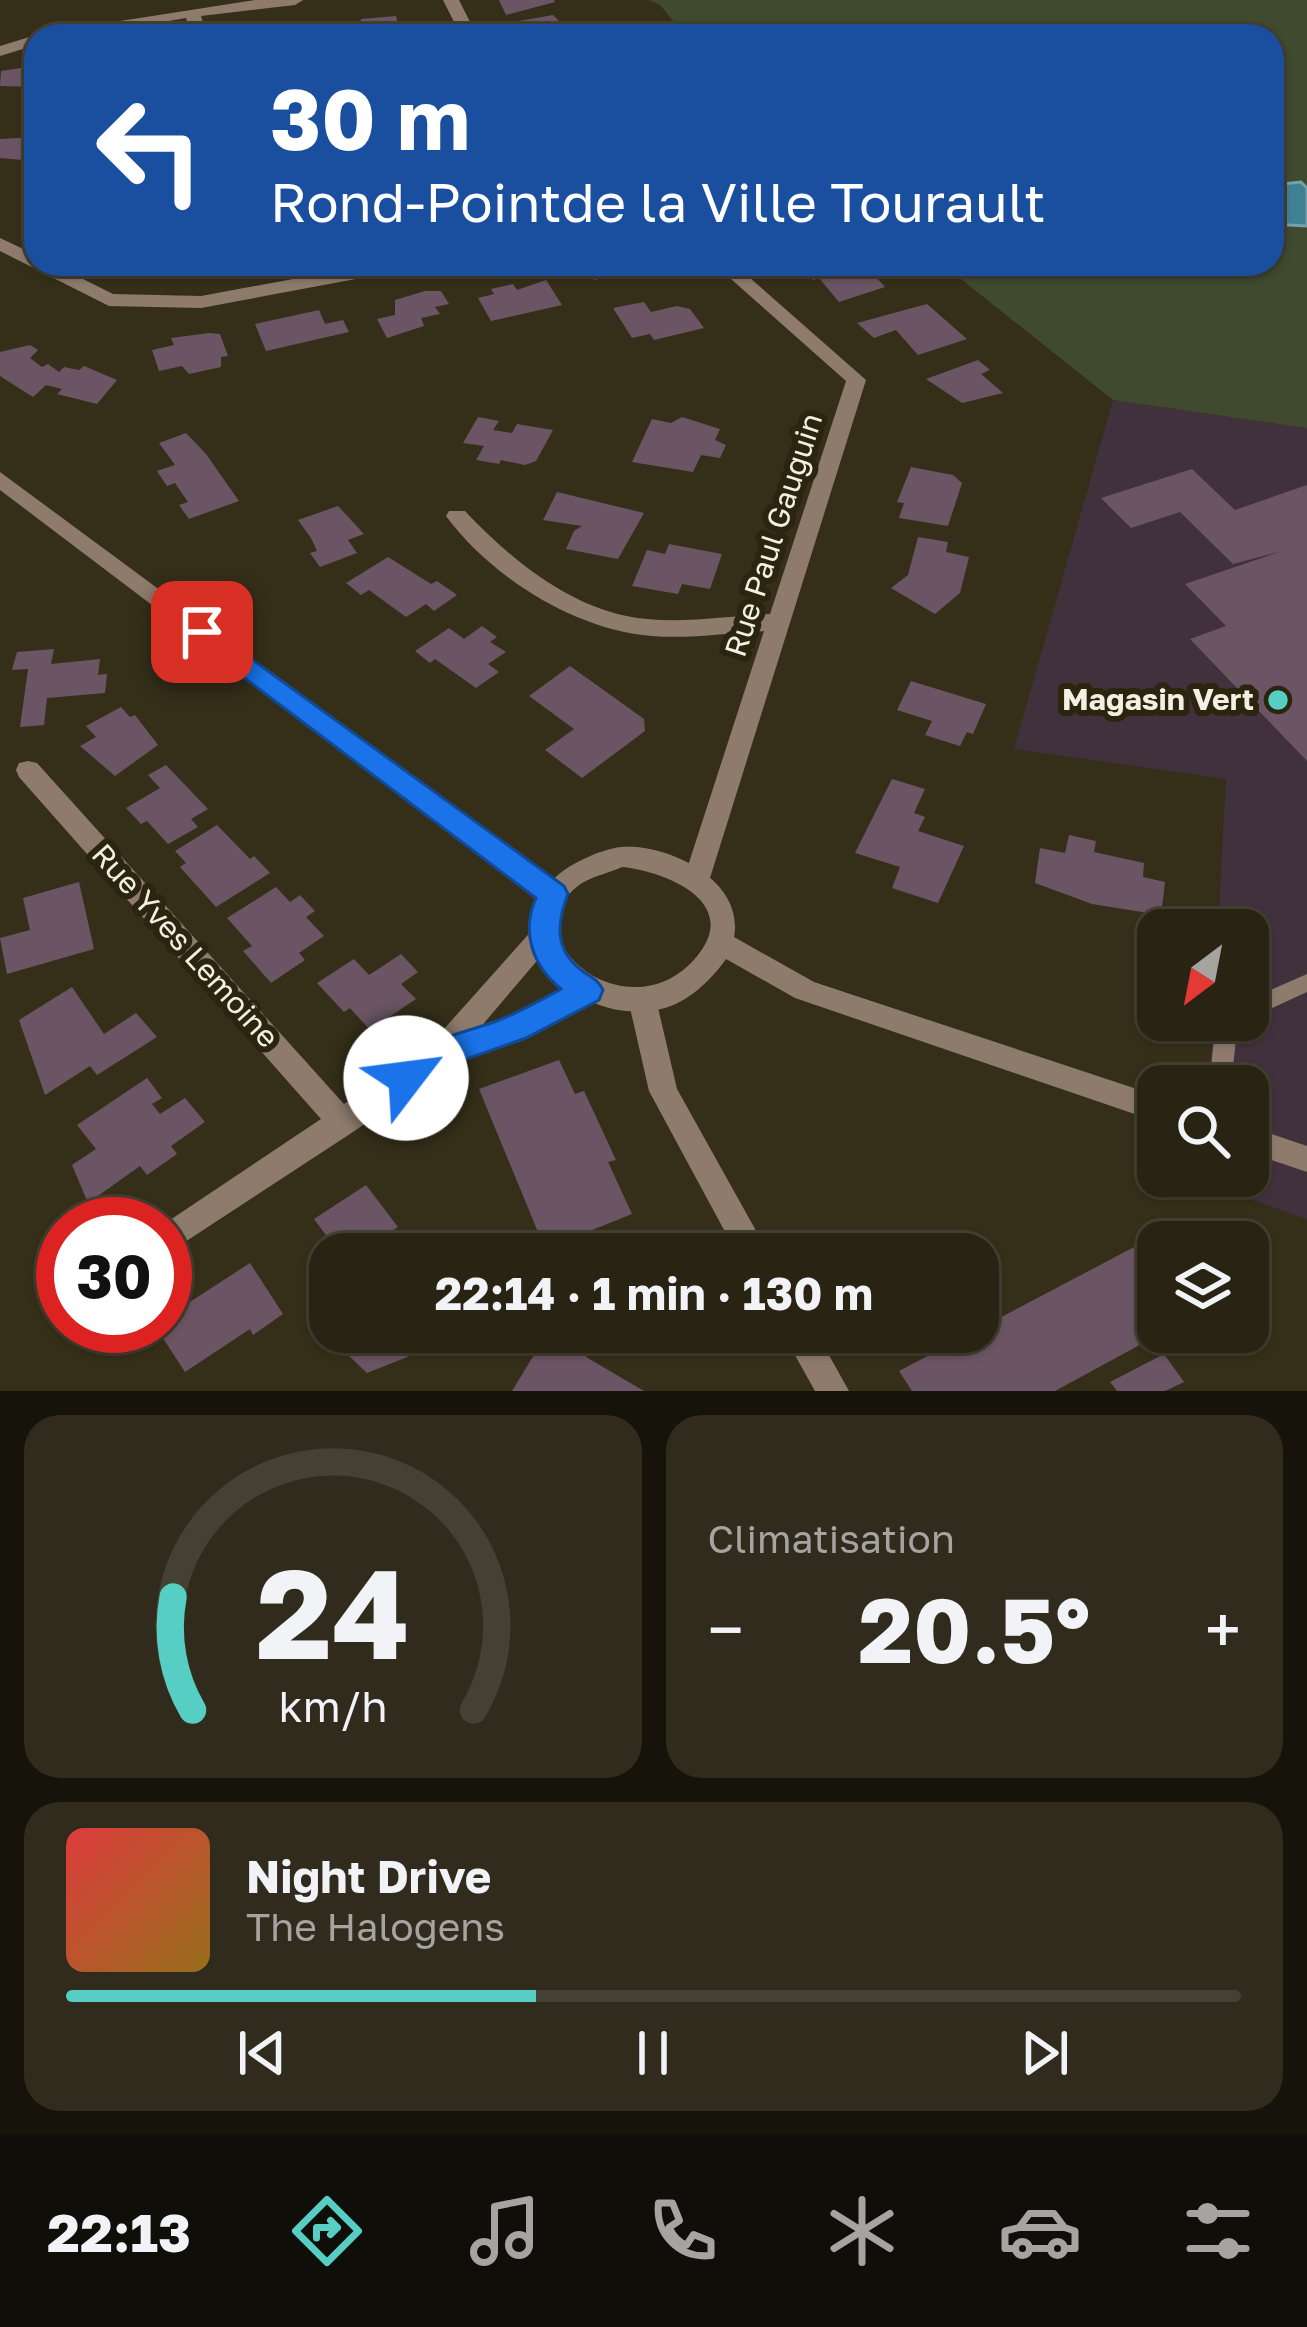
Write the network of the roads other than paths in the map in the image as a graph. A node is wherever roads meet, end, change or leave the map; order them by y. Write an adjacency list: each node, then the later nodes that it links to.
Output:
1 (295, 0): 2 (street)
2 (192, 12): 3 (street); 4 (street)
3 (124, 24)
4 (196, 24)
5 (63, 276): 6 (street)
6 (340, 276)
7 (737, 276): 10 (street, Rue Paul Gauguin)
8 (0, 478): 13 (street)
9 (458, 516): 10 (street)
10 (776, 622): 12 (street, Rue Paul Gauguin)
11 (28, 770): 22 (street, Rue Yves Lemoine)
12 (697, 878): 13 (street); 15 (street)
13 (553, 894): 14 (street)
14 (544, 936): 17 (street); 20 (street)
15 (720, 942): 18 (street); 21 (street)
16 (1307, 983): 19 (lane)
17 (588, 990): 18 (street); 20 (street)
18 (642, 999): 26 (street)
19 (1269, 1000)
20 (438, 1055): 22 (street)
21 (1137, 1102)
22 (344, 1123): 25 (street)
23 (1269, 1146): 24 (street)
24 (1307, 1159)
25 (192, 1223)
26 (742, 1233)
27 (810, 1353): 28 (street)
28 (833, 1391)

